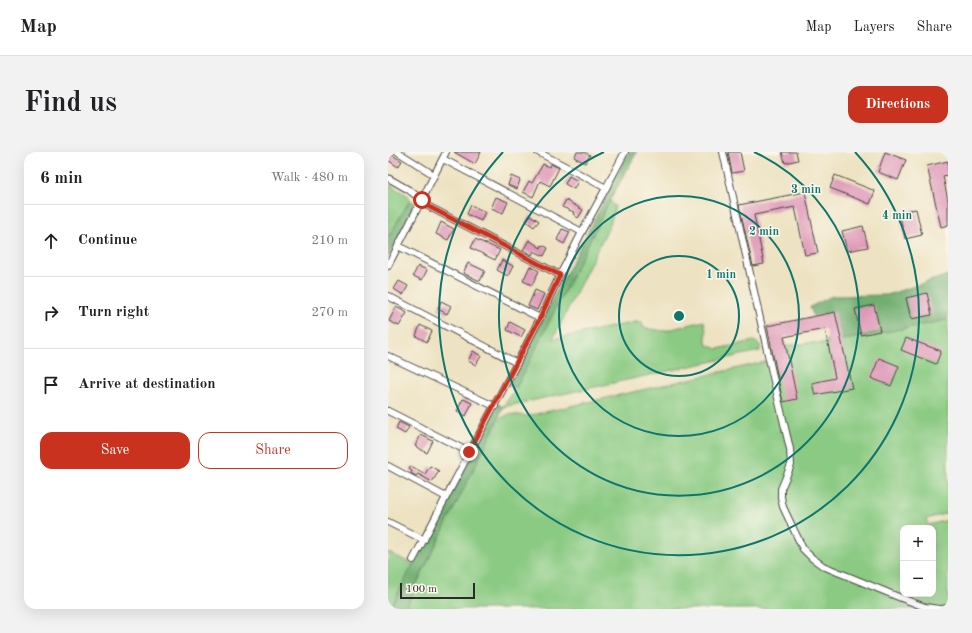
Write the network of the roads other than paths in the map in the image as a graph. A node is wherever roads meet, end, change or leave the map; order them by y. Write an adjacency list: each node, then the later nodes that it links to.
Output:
1 (398, 152): 7 (street)
2 (446, 152): 6 (street)
3 (538, 152): 9 (street)
4 (625, 152): 9 (street)
5 (723, 152): 28 (street)
6 (443, 159): 7 (street); 11 (street)
7 (434, 175): 10 (street)
8 (388, 178): 10 (street)
9 (606, 188): 11 (street)
10 (421, 201): 12 (street); 14 (street)
11 (582, 232): 14 (street)
12 (398, 246): 13 (street); 16 (street)
13 (388, 266)
14 (560, 275): 16 (street)
15 (388, 296): 18 (street)
16 (540, 318): 18 (street)
17 (388, 356): 19 (street)
18 (517, 363): 19 (street)
19 (494, 406): 21 (street)
20 (388, 411): 21 (street)
21 (469, 452): 23 (street)
22 (388, 466): 23 (street)
23 (446, 497): 25 (street)
24 (388, 522): 25 (street)
25 (424, 540): 26 (street)
26 (413, 560)
27 (948, 608): 28 (street)
28 (941, 609)

